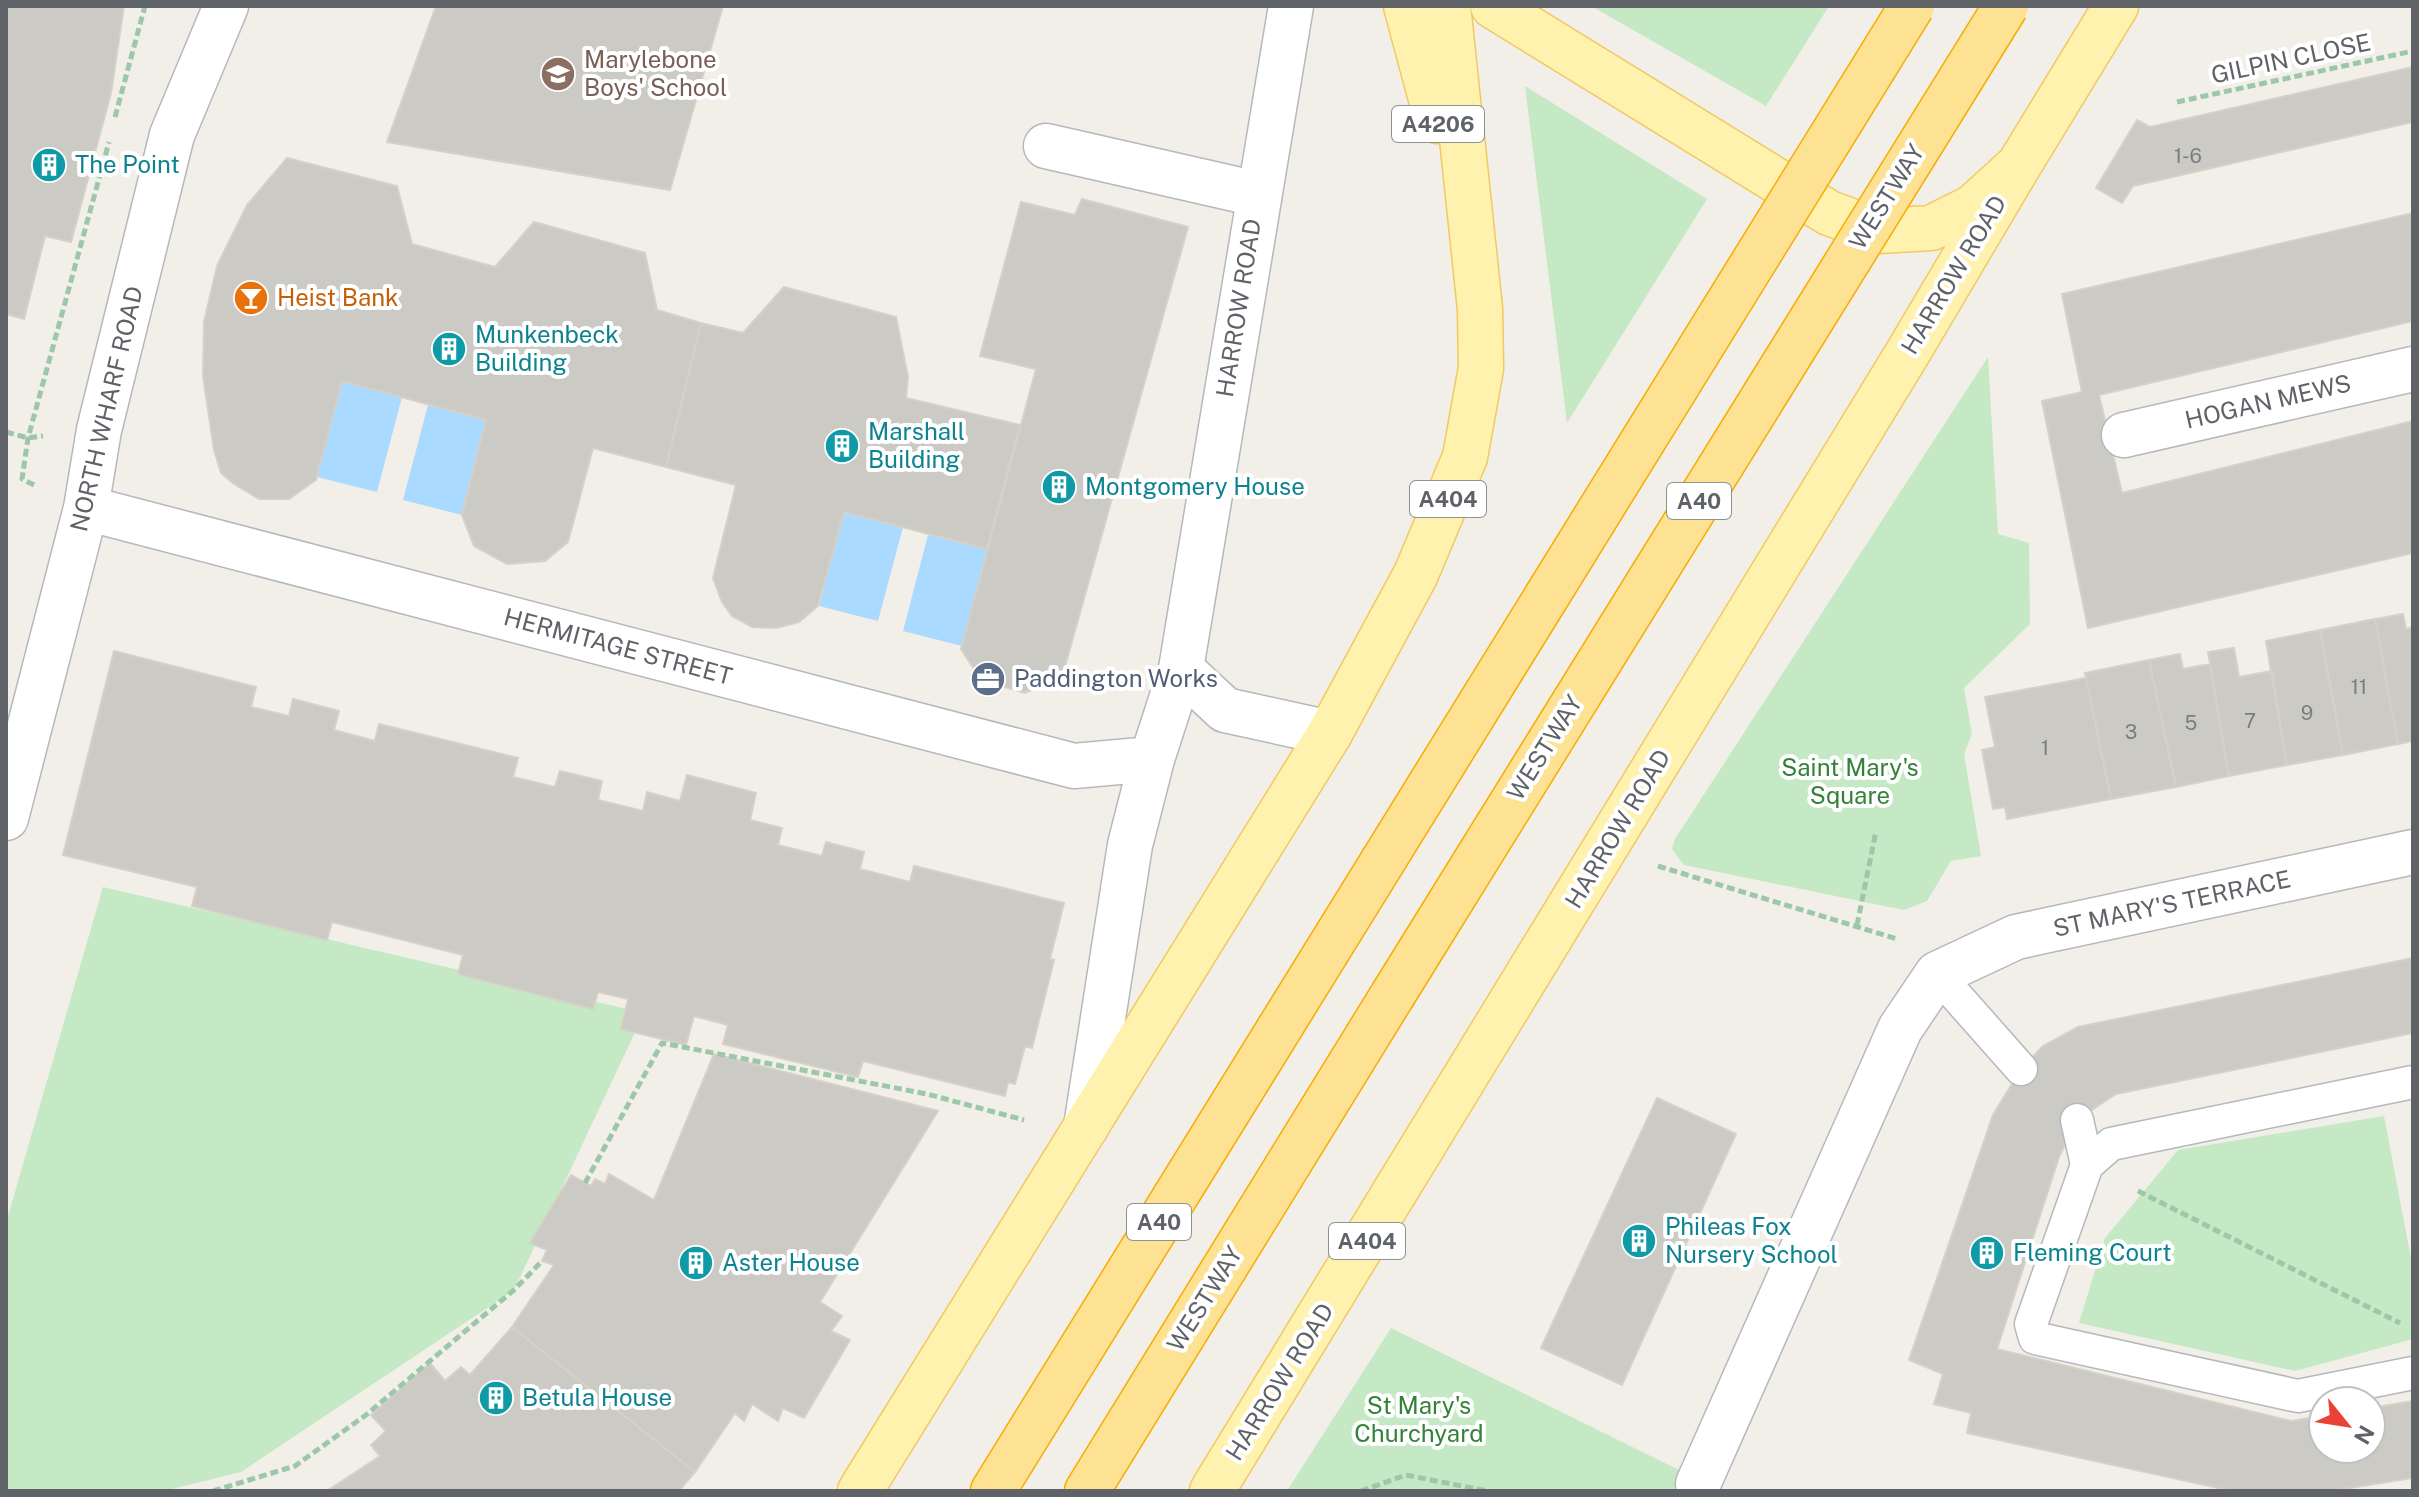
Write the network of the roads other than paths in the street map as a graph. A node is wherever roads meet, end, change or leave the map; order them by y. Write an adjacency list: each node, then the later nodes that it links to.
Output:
1 (226, 6): 15 (street, NORTH WHARF ROAD)
2 (1291, 6): 11 (street, HARROW ROAD)
3 (1406, 6): 12 (main road, A4206)
4 (1448, 6): 12 (main road, A404)
5 (1493, 6): 10 (main road)
6 (1912, 6): 30 (highway, A40, bridge)
7 (2006, 6): 31 (highway, WESTWAY / A40, bridge)
8 (2116, 6): 10 (main road, HARROW ROAD)
9 (1046, 146): 11 (street)
10 (2019, 165): 32 (main road, HARROW ROAD / A404)
11 (1257, 194): 16 (street, HARROW ROAD)
12 (1471, 242): 17 (main road, HARROW ROAD / A404)
13 (2413, 369): 14 (street, HOGAN MEWS)
14 (2124, 435)
15 (86, 508): 18 (street, HERMITAGE STREET); 19 (street, NORTH WHARF ROAD)
16 (1181, 669): 17 (street); 18 (street, HARROW ROAD)
17 (1330, 733): 25 (main road, HARROW ROAD / A404)
18 (1152, 759): 25 (street, HARROW ROAD)
19 (6, 818)
20 (2413, 852): 21 (street, ST MARY'S TERRACE)
21 (1937, 974): 22 (lane); 28 (street)
22 (2021, 1069)
23 (2413, 1082): 26 (lane)
24 (2077, 1120): 26 (lane)
25 (1086, 1127): 29 (main road, HARROW ROAD / A404)
26 (2087, 1165): 27 (lane)
27 (2413, 1373)
28 (1698, 1484)
29 (860, 1491)
30 (993, 1491)
31 (1087, 1491)
32 (1212, 1491)

